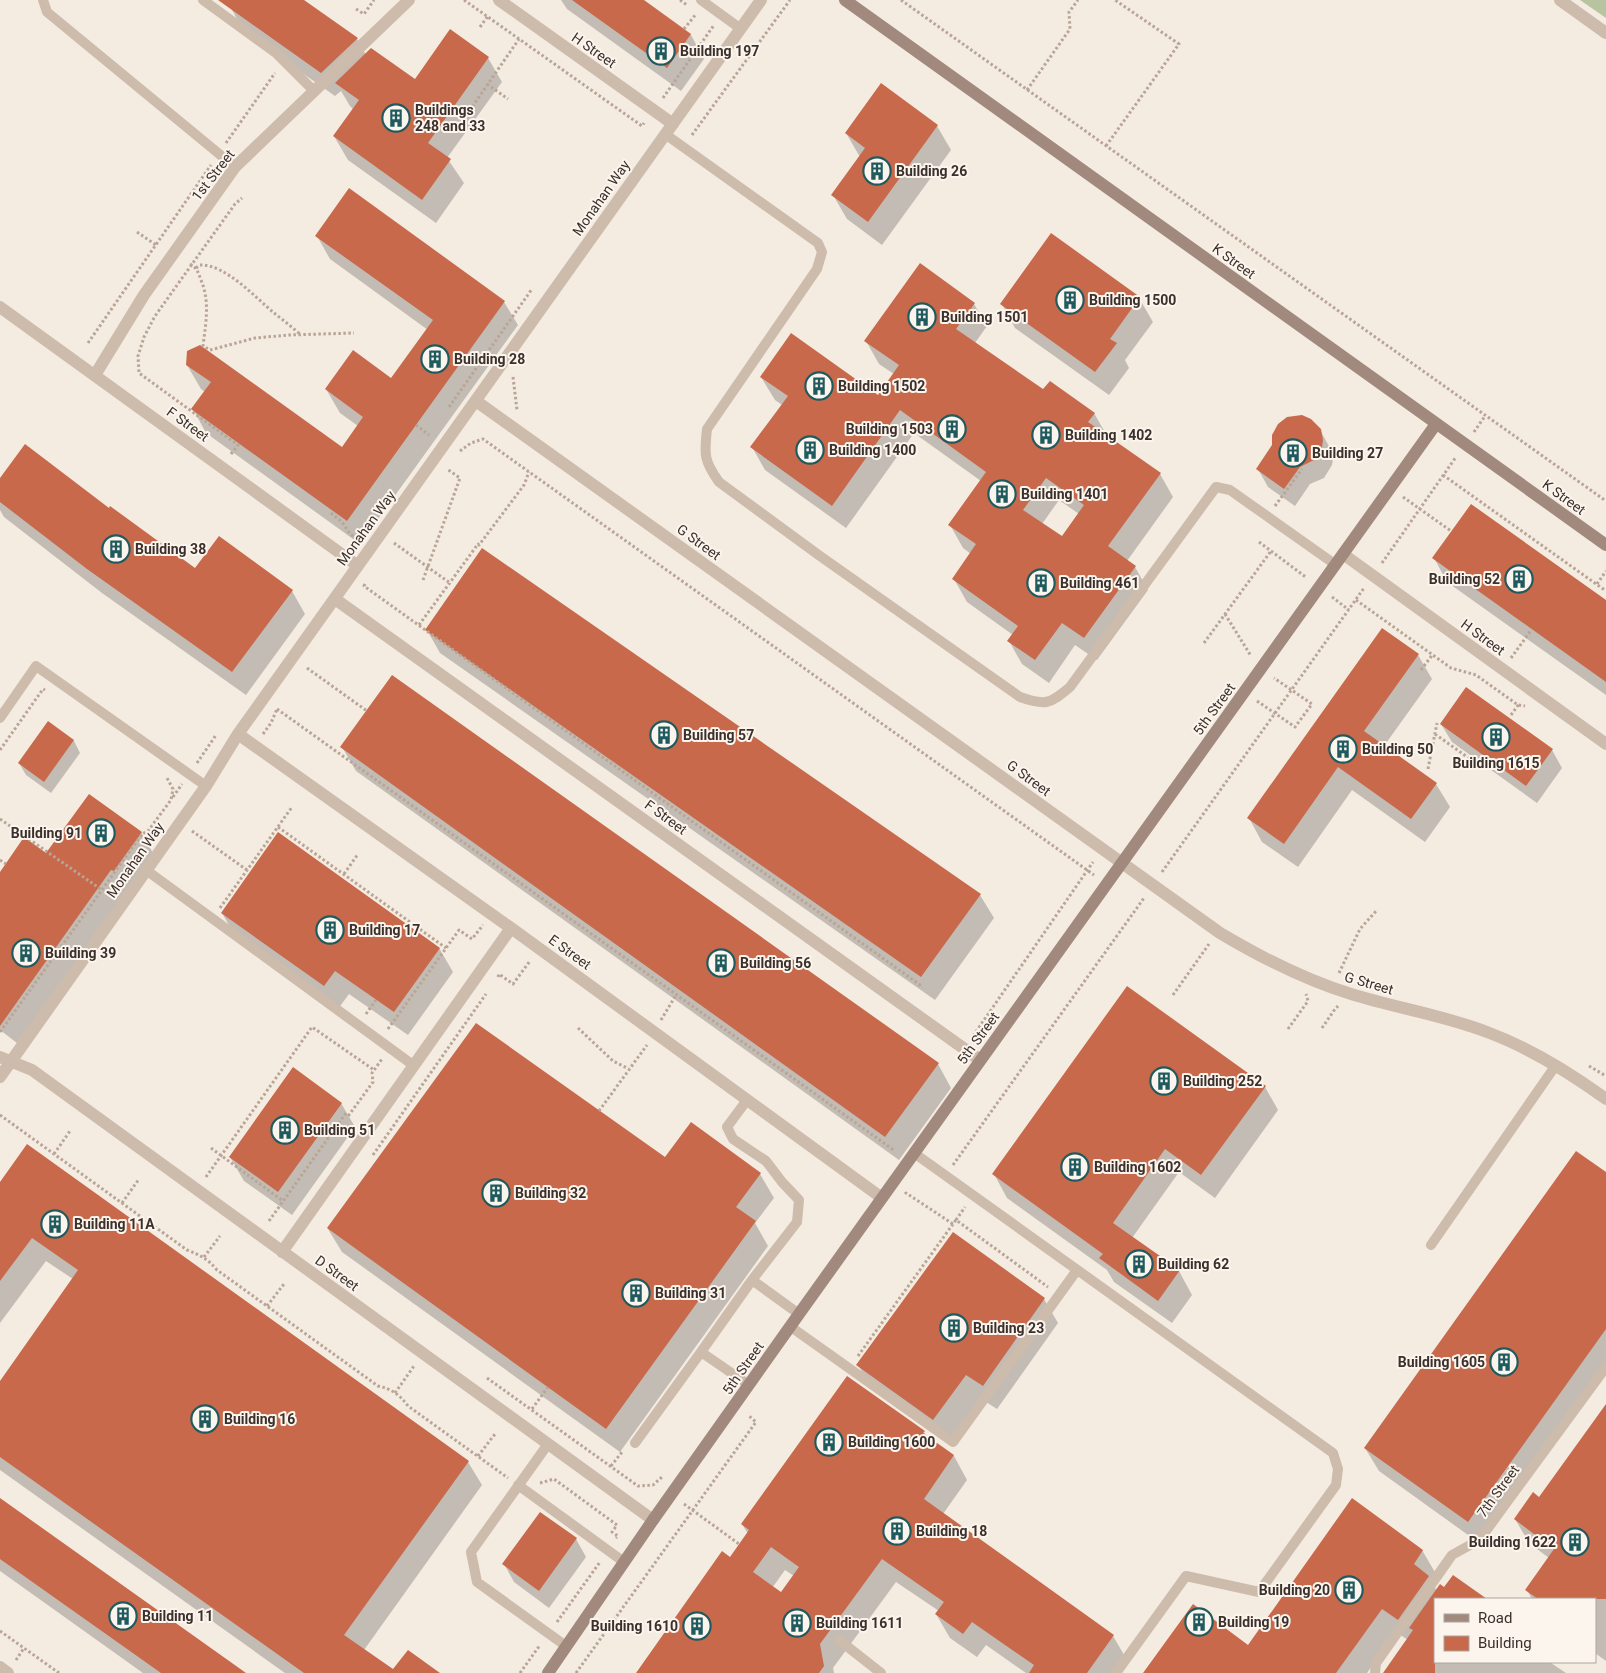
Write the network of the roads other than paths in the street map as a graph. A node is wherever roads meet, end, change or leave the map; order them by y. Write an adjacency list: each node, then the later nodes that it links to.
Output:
1 (43, 0): 13 (lane)
2 (203, 0): 11 (lane)
3 (409, 0): 11 (street, 1st Street)
4 (498, 0): 12 (street, H Street)
5 (701, 0): 9 (lane)
6 (762, 0): 9 (street, Monahan Way)
7 (845, 0): 17 (street, K Street)
8 (1560, 0): 10 (street)
9 (741, 29): 12 (street, Monahan Way)
10 (1606, 33)
11 (314, 91): 13 (street, 1st Street)
12 (669, 129): 16 (street, Monahan Way); 19 (lane)
13 (235, 167): 15 (street, 1st Street)
14 (0, 307): 15 (street, F Street)
15 (95, 375): 20 (street, F Street)
16 (476, 401): 20 (street, Monahan Way); 26 (street, G Street)
17 (1436, 424): 18 (street, K Street); 19 (street, 5th Street)
18 (1606, 545)
19 (1339, 559): 24 (street, H Street); 26 (street, 5th Street)
20 (358, 566): 21 (street, Monahan Way)
21 (335, 599): 23 (street, Monahan Way); 30 (street, F Street)
22 (0, 718): 25 (lane)
23 (238, 734): 25 (street, Monahan Way); 28 (street, E Street)
24 (1606, 744)
25 (206, 786): 27 (street, Monahan Way)
26 (1122, 863): 30 (street, 5th Street); 32 (street, G Street)
27 (146, 870): 29 (street, Monahan Way); 31 (lane)
28 (511, 928): 31 (street); 35 (street, E Street)
29 (5, 1059): 33 (street, Monahan Way); 39 (street, D Street)
30 (980, 1060): 36 (street, 5th Street)
31 (413, 1065): 39 (street)
32 (1556, 1065): 34 (street, G Street); 38 (lane)
33 (0, 1076)
34 (1606, 1099)
35 (747, 1100): 37 (street, E Street); 41 (lane)
36 (914, 1153): 37 (street, 5th Street); 40 (lane)
37 (882, 1198): 42 (street, 5th Street)
38 (1431, 1246)
39 (282, 1252): 48 (street, D Street)
40 (1078, 1270): 43 (lane); 58 (lane)
41 (752, 1280): 42 (lane); 44 (lane)
42 (799, 1314): 43 (street, 5th Street)
43 (791, 1327): 46 (street, 5th Street)
44 (701, 1352): 46 (lane); 47 (lane)
45 (1606, 1367): 59 (lane, 7th Street)
46 (749, 1385): 50 (street, 5th Street)
47 (635, 1443)
48 (548, 1444): 49 (lane); 50 (street, D Street)
49 (519, 1483): 51 (lane); 53 (lane)
50 (653, 1520): 51 (street, 5th Street)
51 (624, 1562): 53 (street, 5th Street)
52 (839, 1640): 57 (lane)
53 (566, 1646): 56 (street, 5th Street)
54 (0, 1667): 55 (street)
55 (8, 1673)
56 (548, 1673)
57 (881, 1673)
58 (1116, 1673)
59 (1375, 1673)

